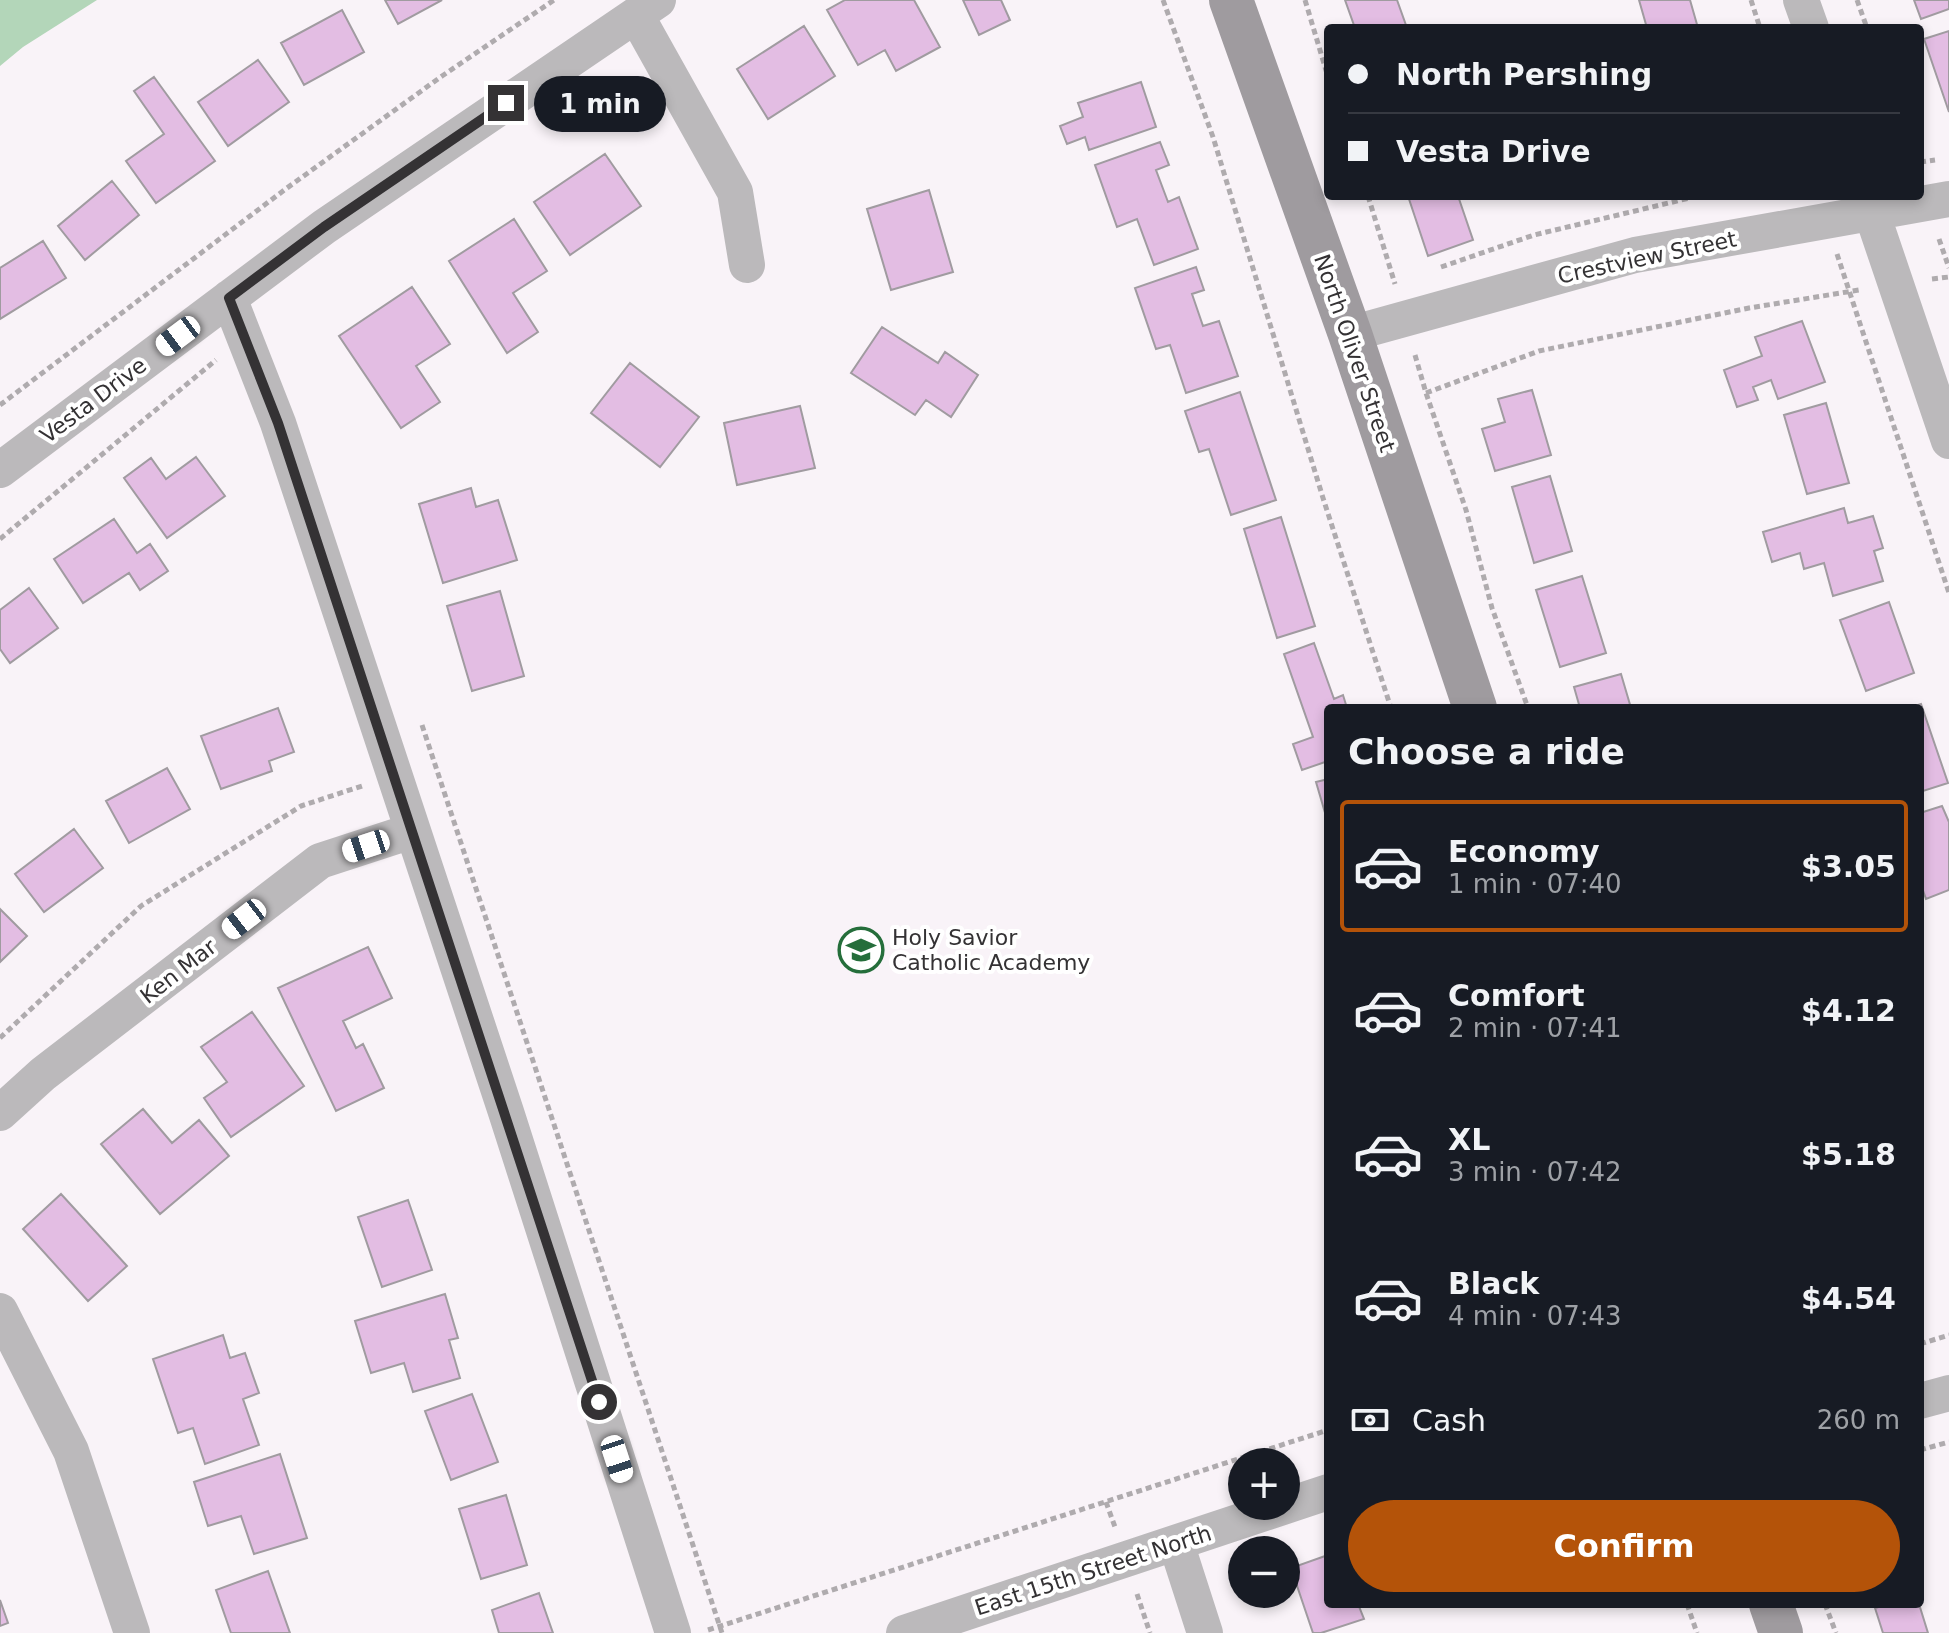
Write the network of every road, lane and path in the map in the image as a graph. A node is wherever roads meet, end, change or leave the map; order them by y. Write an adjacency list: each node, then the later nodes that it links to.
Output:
1 (554, 0): 30 (path)
2 (1163, 0): 35 (path)
3 (1231, 0): 27 (main road, North Oliver Street)
4 (1305, 0): 12 (path)
5 (1751, 0): 9 (path)
6 (1801, 0): 10 (street)
7 (1857, 0): 11 (path)
8 (647, 8): 18 (street); 25 (street, Vesta Drive)
9 (1759, 24)
10 (1810, 24)
11 (1866, 24)
12 (1324, 64)
13 (1949, 199): 16 (street, Crestview Street)
14 (1369, 200): 22 (path)
15 (1681, 200): 19 (path)
16 (1869, 205): 17 (street, Crestview Street); 23 (street)
17 (1826, 221): 24 (path); 26 (street, Crestview Street)
18 (747, 265)
19 (1436, 268)
20 (1949, 277): 23 (path)
21 (1408, 278): 22 (path)
22 (1394, 282): 26 (path)
23 (1896, 285): 24 (path); 31 (street)
24 (1849, 292): 29 (path); 34 (path)
25 (229, 298): 32 (street, Vesta Drive); 40 (street)
26 (1406, 318): 27 (street, Crestview Street); 29 (path)
27 (1350, 334): 36 (main road, North Oliver Street)
28 (220, 357): 33 (path)
29 (1426, 393): 37 (path)
30 (0, 405)
31 (1949, 441)
32 (0, 470)
33 (0, 539)
34 (1949, 593)
35 (1390, 704)
36 (1474, 704)
37 (1527, 704)
38 (422, 725): 39 (path)
39 (435, 761): 40 (path); 57 (path)
40 (394, 775): 41 (street); 42 (path)
41 (412, 831): 43 (street, Ken Mar); 58 (street)
42 (0, 1038)
43 (0, 1113)
44 (0, 1311): 59 (street)
45 (1949, 1335): 46 (path)
46 (1924, 1343)
47 (1949, 1393): 48 (street)
48 (1924, 1400)
49 (1324, 1431): 57 (path)
50 (1949, 1442): 51 (path)
51 (1924, 1449)
52 (1324, 1493): 53 (street, East 15th Street North)
53 (1176, 1543): 60 (street, East 15th Street North); 61 (street)
54 (1688, 1608): 62 (path)
55 (1772, 1608): 63 (main road)
56 (1827, 1608): 64 (path)
57 (721, 1630): 58 (path)
58 (688, 1632)
59 (132, 1633)
60 (904, 1633)
61 (1205, 1633)
62 (1697, 1633)
63 (1781, 1633)
64 (1836, 1633)

